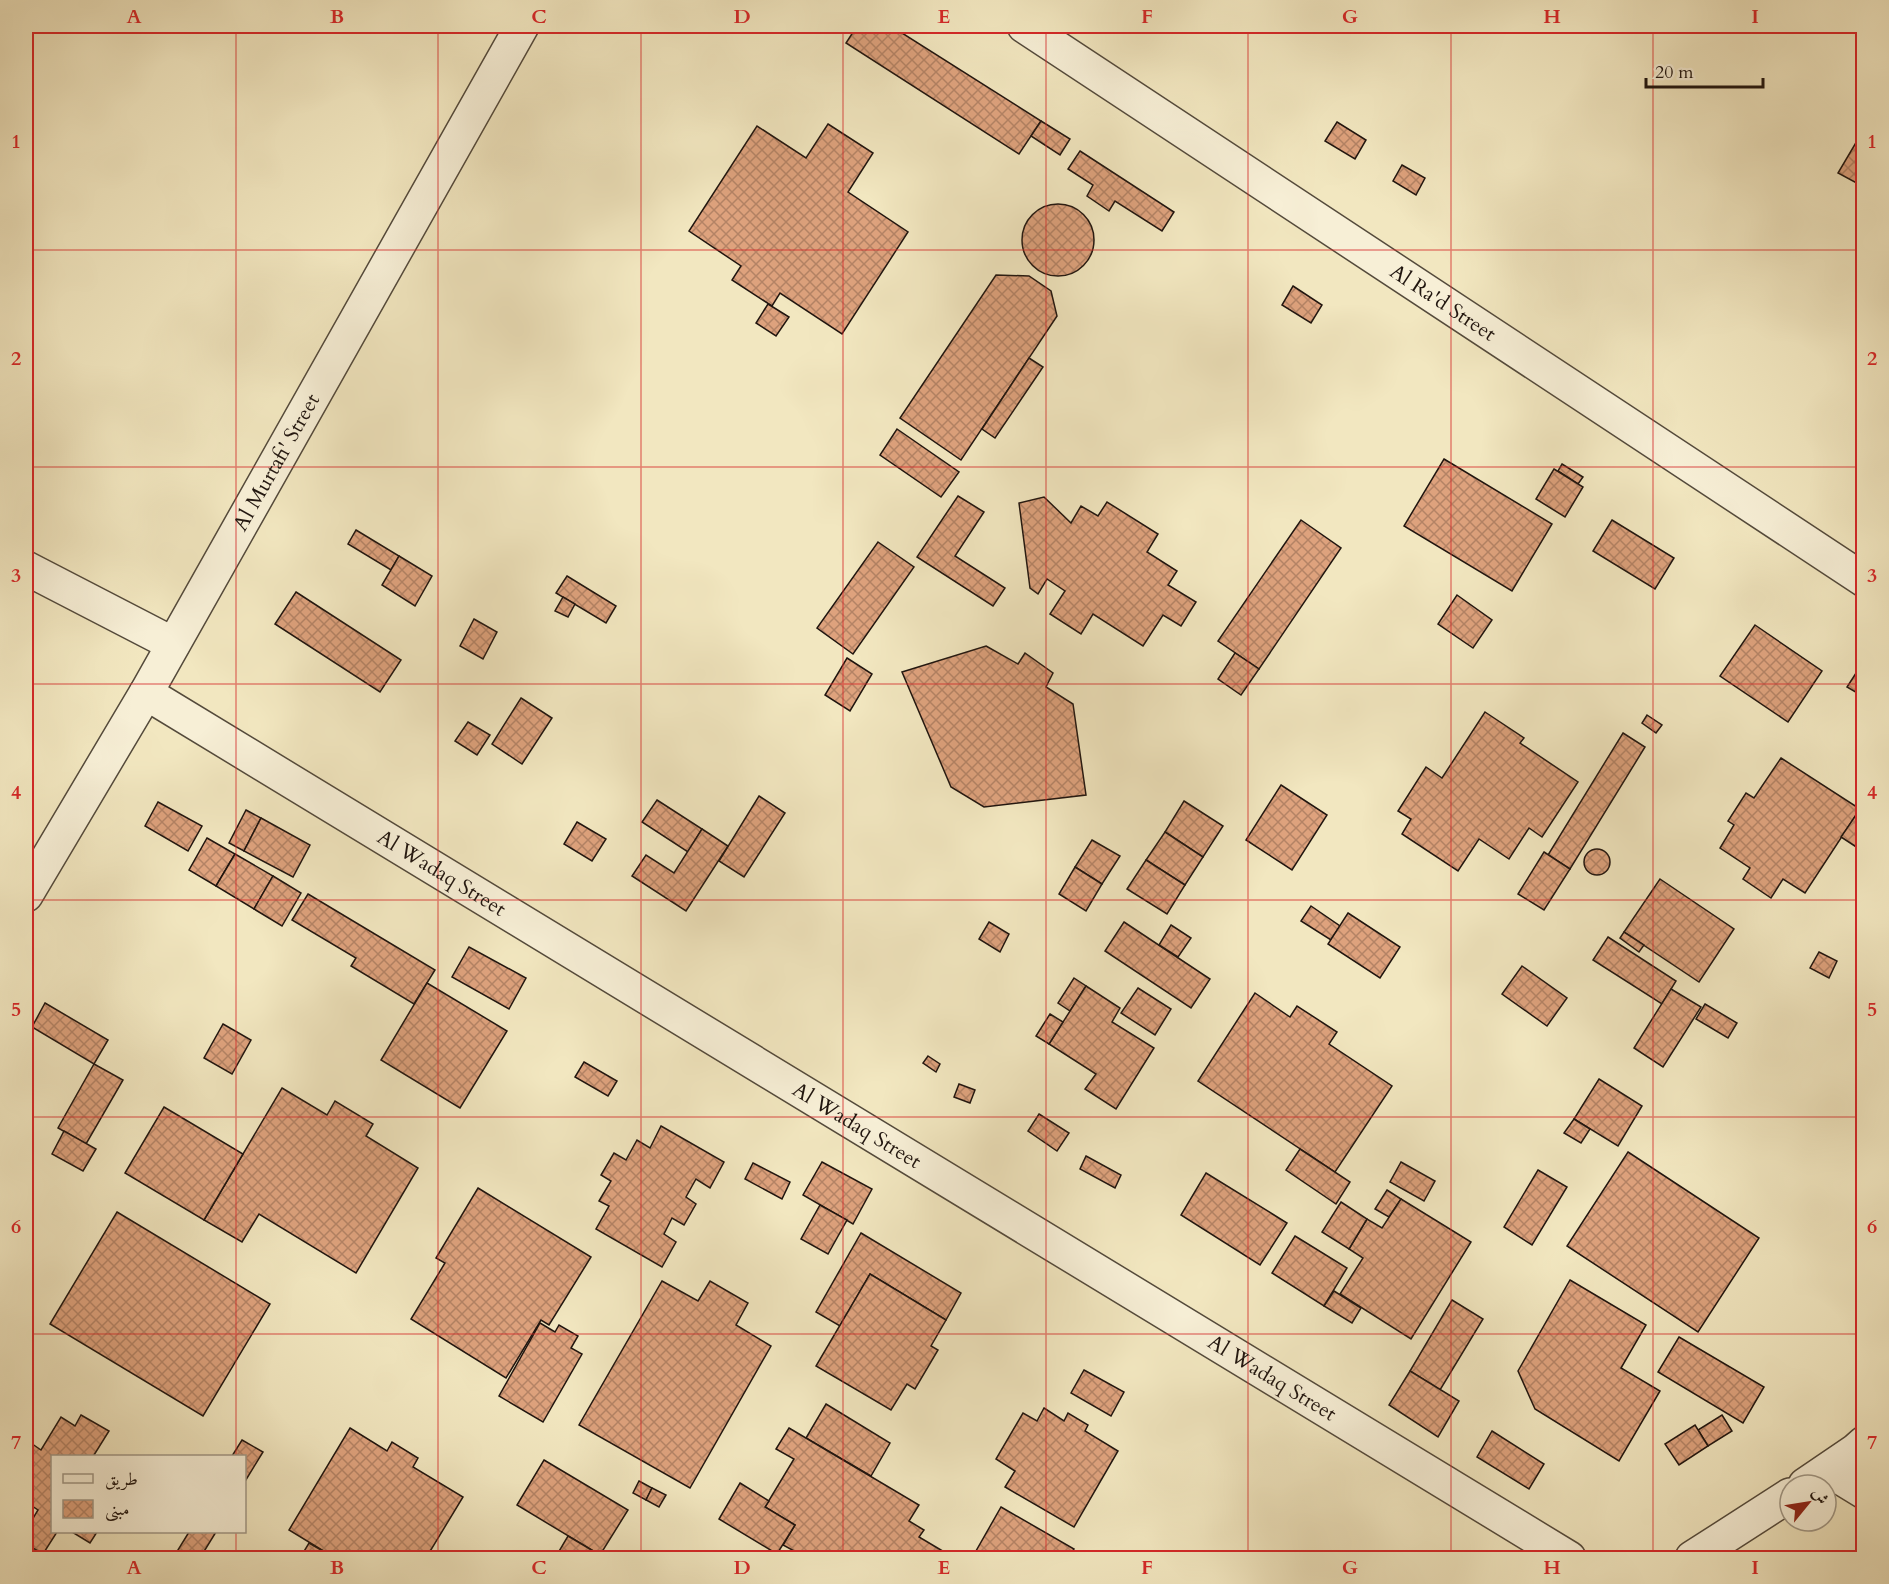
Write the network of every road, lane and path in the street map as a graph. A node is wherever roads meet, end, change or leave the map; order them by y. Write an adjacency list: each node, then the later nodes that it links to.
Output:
1 (522, 26): 5 (street, Al Murtafi' Street)
2 (1023, 26): 4 (street, Al Ra'd Street)
3 (26, 568): 5 (street)
4 (1863, 580)
5 (173, 644): 6 (street, Al Murtafi' Street)
6 (146, 693): 7 (street, Al Murtafi' Street); 13 (street, Al Wadaq Street)
7 (26, 895)
8 (1863, 1443): 9 (street)
9 (1822, 1473)
10 (1838, 1484): 11 (street)
11 (1863, 1492)
12 (1778, 1503): 14 (street)
13 (1569, 1558)
14 (1692, 1558)

